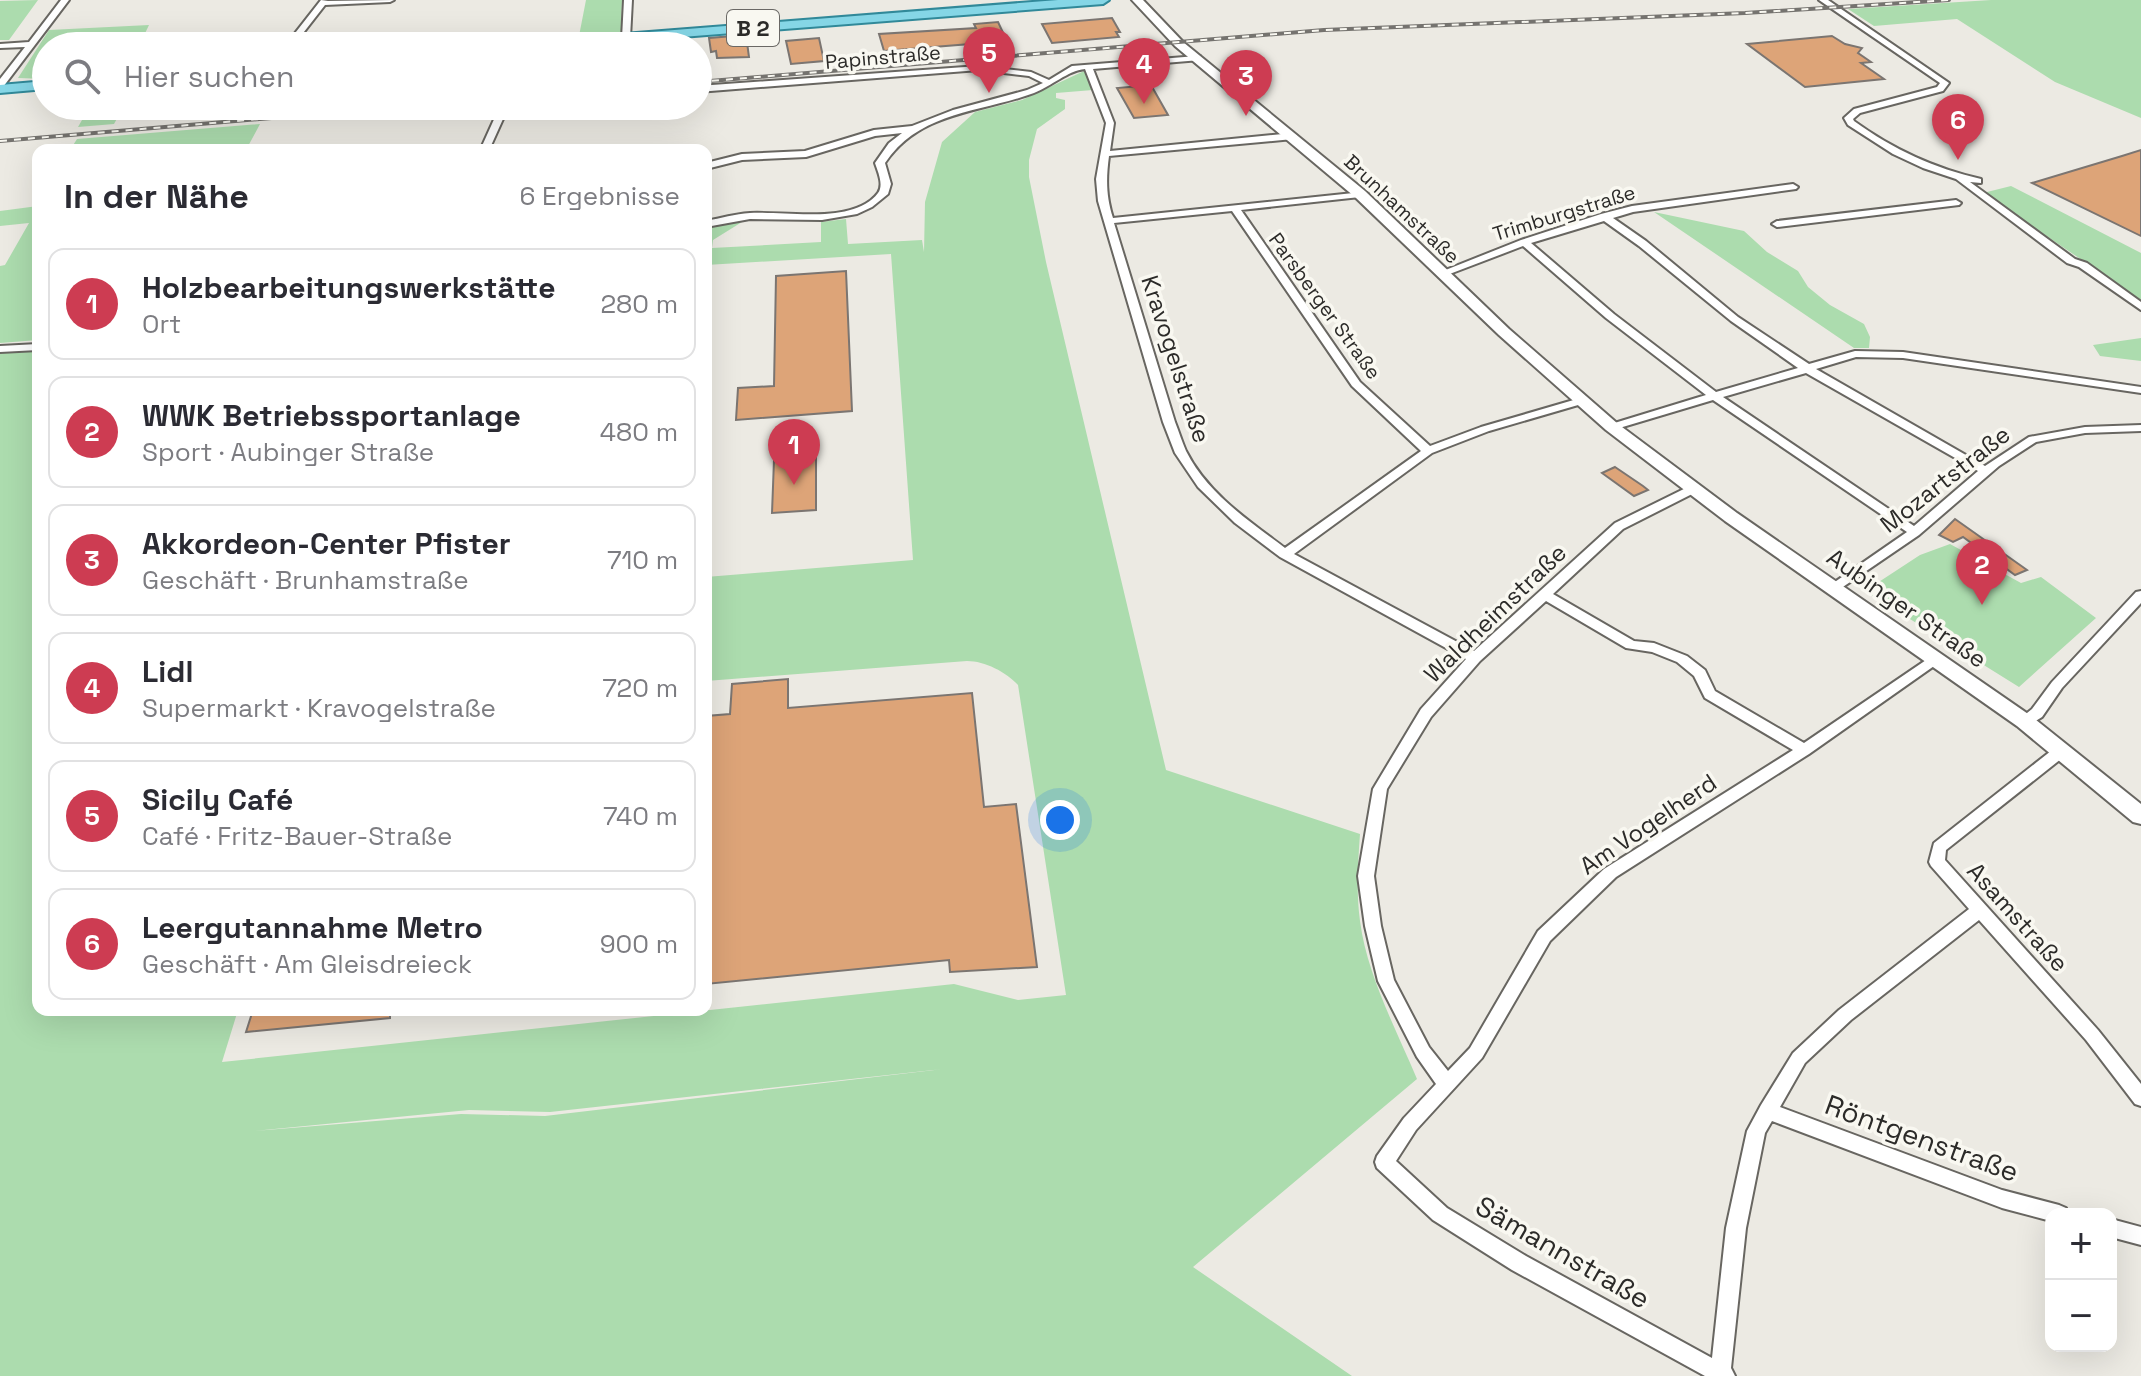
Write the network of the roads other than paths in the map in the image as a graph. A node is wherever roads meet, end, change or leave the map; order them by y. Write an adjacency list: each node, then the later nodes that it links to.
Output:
1 (65, 0): 8 (street)
2 (389, 0): 7 (street)
3 (628, 0): 10 (street)
4 (1103, 0): 11 (main road, B 2)
5 (1137, 0): 15 (street, Brunhamstraße)
6 (1823, 0): 31 (street)
7 (324, 2): 9 (street)
8 (40, 32)
9 (300, 32)
10 (626, 32)
11 (701, 32)
12 (32, 41): 13 (street)
13 (30, 44): 14 (street); 23 (street)
14 (0, 46)
15 (1186, 49): 16 (street, Brunhamstraße); 17 (street)
16 (1197, 58): 17 (street); 27 (street, Brunhamstraße)
17 (1156, 60): 18 (street)
18 (1115, 64): 19 (street); 20 (street)
19 (1089, 69): 20 (street); 29 (street, Kravogelstraße)
20 (1066, 72): 21 (street)
21 (1050, 83): 24 (street, Papinstraße); 26 (street)
22 (32, 86): 23 (main road)
23 (0, 87)
24 (712, 88)
25 (498, 120): 28 (street)
26 (912, 129): 30 (street); 39 (street)
27 (1293, 136): 29 (street); 34 (street, Brunhamstraße)
28 (487, 144)
29 (1107, 154): 38 (street, Kravogelstraße)
30 (712, 164)
31 (1956, 177): 32 (street); 35 (street)
32 (1978, 181)
33 (1793, 187): 37 (street, Trimburgstraße)
34 (1360, 194): 36 (street); 42 (street, Brunhamstraße)
35 (1984, 199): 40 (street); 43 (street)
36 (1235, 208): 38 (street); 53 (street, Parsberger Straße)
37 (1604, 216): 41 (street, Trimburgstraße); 46 (street)
38 (1110, 221): 57 (street, Kravogelstraße)
39 (712, 223)
40 (1777, 224)
41 (1524, 242): 42 (street, Trimburgstraße); 48 (street)
42 (1443, 273): 49 (street, Brunhamstraße)
43 (2141, 307)
44 (32, 347): 45 (street)
45 (0, 349)
46 (1804, 367): 47 (street); 48 (street); 54 (street)
47 (2141, 390)
48 (1715, 397): 50 (street); 56 (street)
49 (1581, 401): 50 (street, Brunhamstraße); 53 (street)
50 (1612, 427): 52 (street, Brunhamstraße)
51 (2141, 428): 54 (street, Mozartstraße)
52 (1640, 448): 55 (street, Aubinger Straße)
53 (1428, 451): 57 (street)
54 (1991, 467): 56 (street, Mozartstraße)
55 (1694, 488): 58 (street, Aubinger Straße); 59 (street, Waldheimstraße)
56 (1915, 532): 58 (street, Mozartstraße)
57 (1285, 554): 61 (street, Kravogelstraße)
58 (1834, 589): 62 (street, Aubinger Straße)
59 (1544, 594): 61 (street, Waldheimstraße); 64 (street)
60 (2141, 595): 63 (street)
61 (1475, 658): 68 (street, Waldheimstraße)
62 (1937, 659): 63 (street, Aubinger Straße); 64 (street, Am Vogelherd)
63 (2024, 721): 65 (street, Aubinger Straße)
64 (1804, 750): 68 (street, Am Vogelherd)
65 (2061, 751): 66 (street, Aubinger Straße); 67 (street, Asamstraße)
66 (2141, 816)
67 (1980, 910): 69 (street, Asamstraße); 70 (street)
68 (1446, 1083): 71 (street, Am Vogelherd)
69 (2141, 1098)
70 (1767, 1111): 72 (street, Röntgenstraße); 75 (street)
71 (1384, 1162): 75 (street, Sämannstraße)
72 (2045, 1210)
73 (2117, 1230): 74 (street)
74 (2141, 1236)
75 (1722, 1375)

